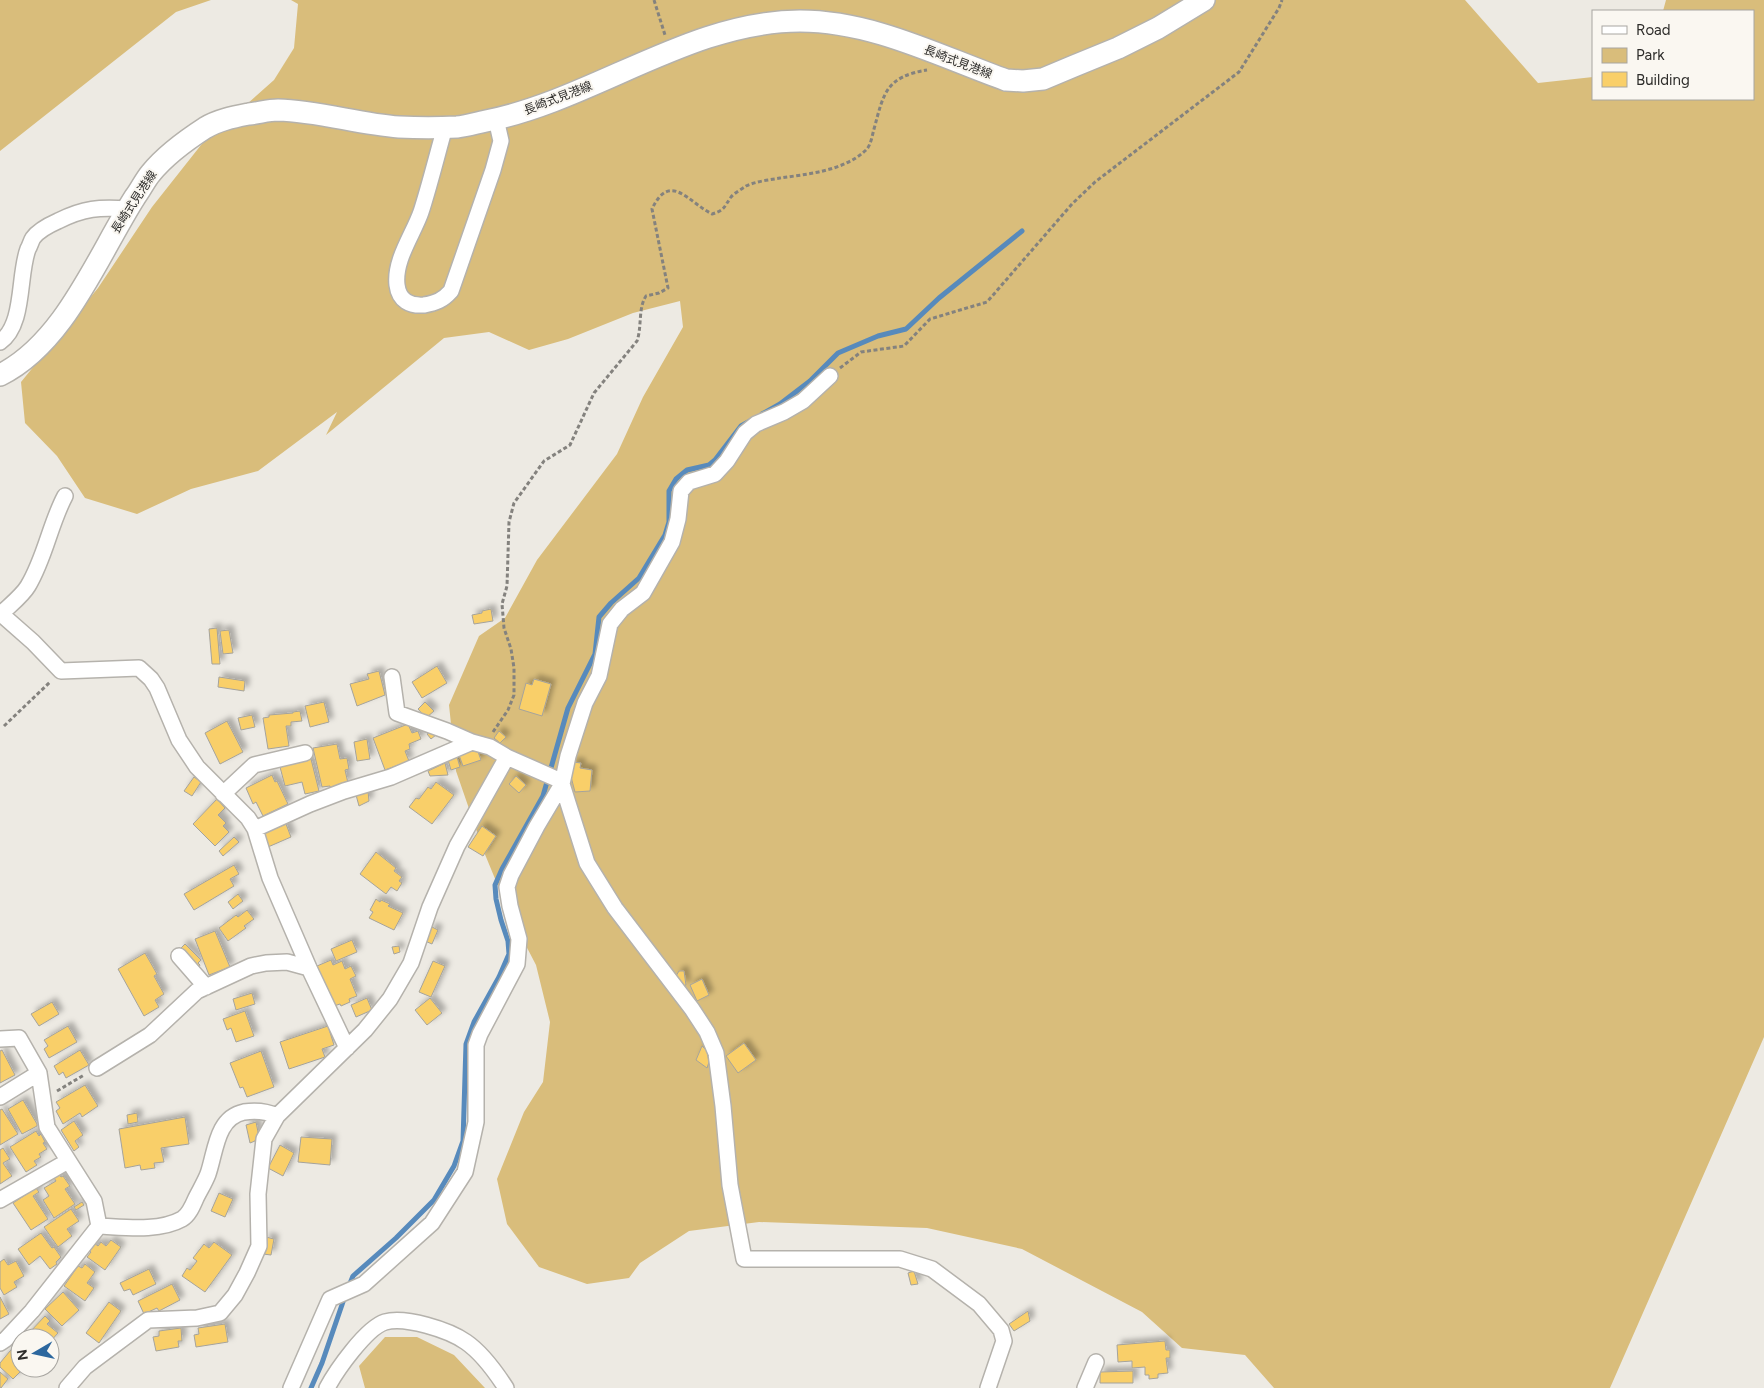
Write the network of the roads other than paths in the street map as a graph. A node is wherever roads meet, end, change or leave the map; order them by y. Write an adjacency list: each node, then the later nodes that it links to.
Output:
1 (1204, 0): 2 (main road, 長崎式見港線)
2 (496, 119): 3 (main road, 長崎式見港線); 3 (street)
3 (445, 127): 4 (main road, 長崎式見港線)
4 (128, 209): 5 (street); 6 (main road, 長崎式見港線)
5 (0, 342)
6 (0, 375)
7 (830, 376): 14 (street)
8 (65, 496): 9 (street)
9 (0, 613): 15 (street)
10 (392, 677): 11 (street)
11 (478, 743): 13 (street); 16 (street)
12 (305, 753): 15 (street)
13 (506, 757): 14 (street); 21 (street)
14 (560, 782): 32 (street); 35 (street)
15 (223, 794): 16 (street)
16 (255, 829): 18 (street)
17 (179, 956): 19 (street)
18 (309, 968): 19 (street); 21 (street)
19 (206, 987): 22 (street)
20 (0, 1039): 23 (street)
21 (347, 1048): 25 (street)
22 (97, 1068)
23 (39, 1073): 24 (street); 26 (street)
24 (0, 1097)
25 (277, 1116): 28 (street); 31 (street)
26 (68, 1161): 27 (street); 28 (street)
27 (0, 1200)
28 (99, 1226): 29 (street)
29 (0, 1343)
30 (1096, 1362): 36 (street)
31 (67, 1388)
32 (291, 1388)
33 (327, 1388): 34 (street)
34 (506, 1388)
35 (988, 1388)
36 (1085, 1388)

